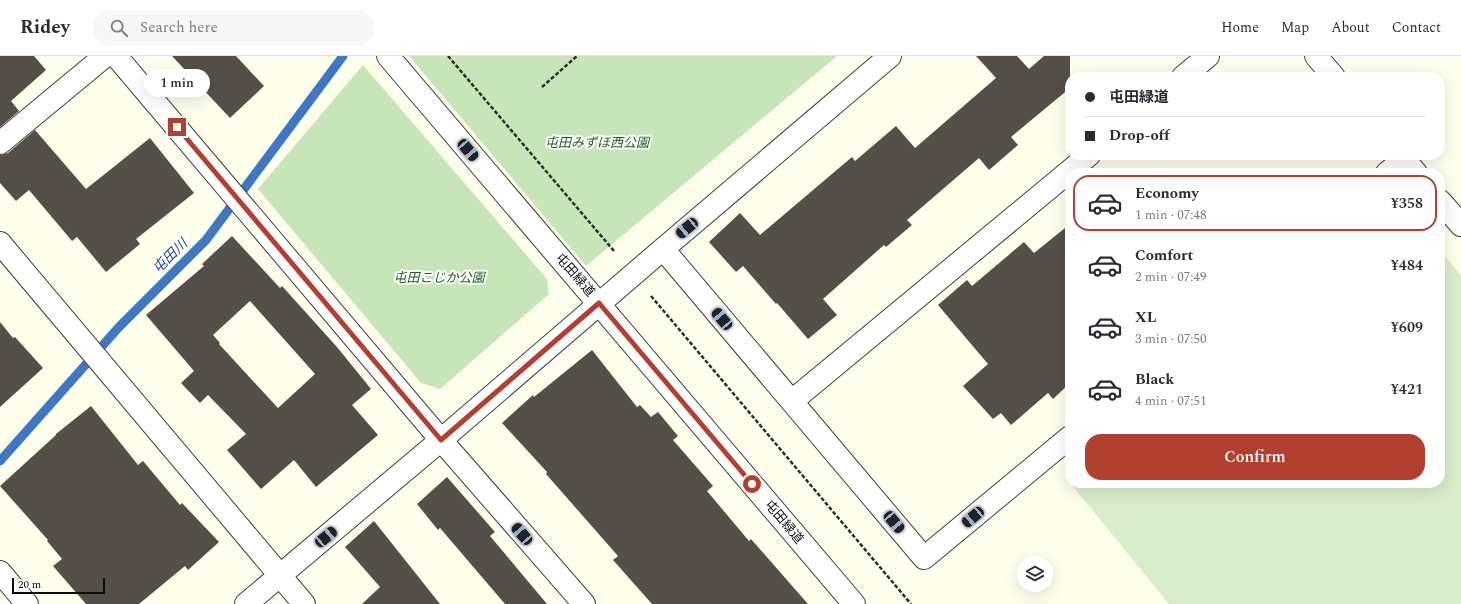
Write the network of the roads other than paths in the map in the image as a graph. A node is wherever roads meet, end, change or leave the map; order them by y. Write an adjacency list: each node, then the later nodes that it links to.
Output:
1 (104, 56): 9 (street)
2 (116, 56): 21 (street)
3 (388, 56): 19 (street, 屯田緑道)
4 (890, 56): 18 (street)
5 (1208, 56): 7 (street)
6 (1316, 56): 8 (street)
7 (1189, 72)
8 (1330, 72)
9 (0, 143)
10 (1083, 160): 12 (street)
11 (1407, 162): 13 (street)
12 (1073, 168)
13 (1396, 168)
14 (1065, 175): 20 (street)
15 (1445, 207): 16 (street)
16 (1461, 225)
17 (0, 243): 24 (street)
18 (663, 249): 19 (street); 20 (street)
19 (599, 303): 21 (street); 29 (street, 屯田緑道)
20 (792, 401): 22 (street)
21 (441, 440): 24 (street); 28 (street)
22 (1065, 440)
23 (0, 572): 25 (street)
24 (280, 575): 26 (street); 27 (street)
25 (27, 604)
26 (246, 604)
27 (304, 604)
28 (584, 604)
29 (854, 604)

